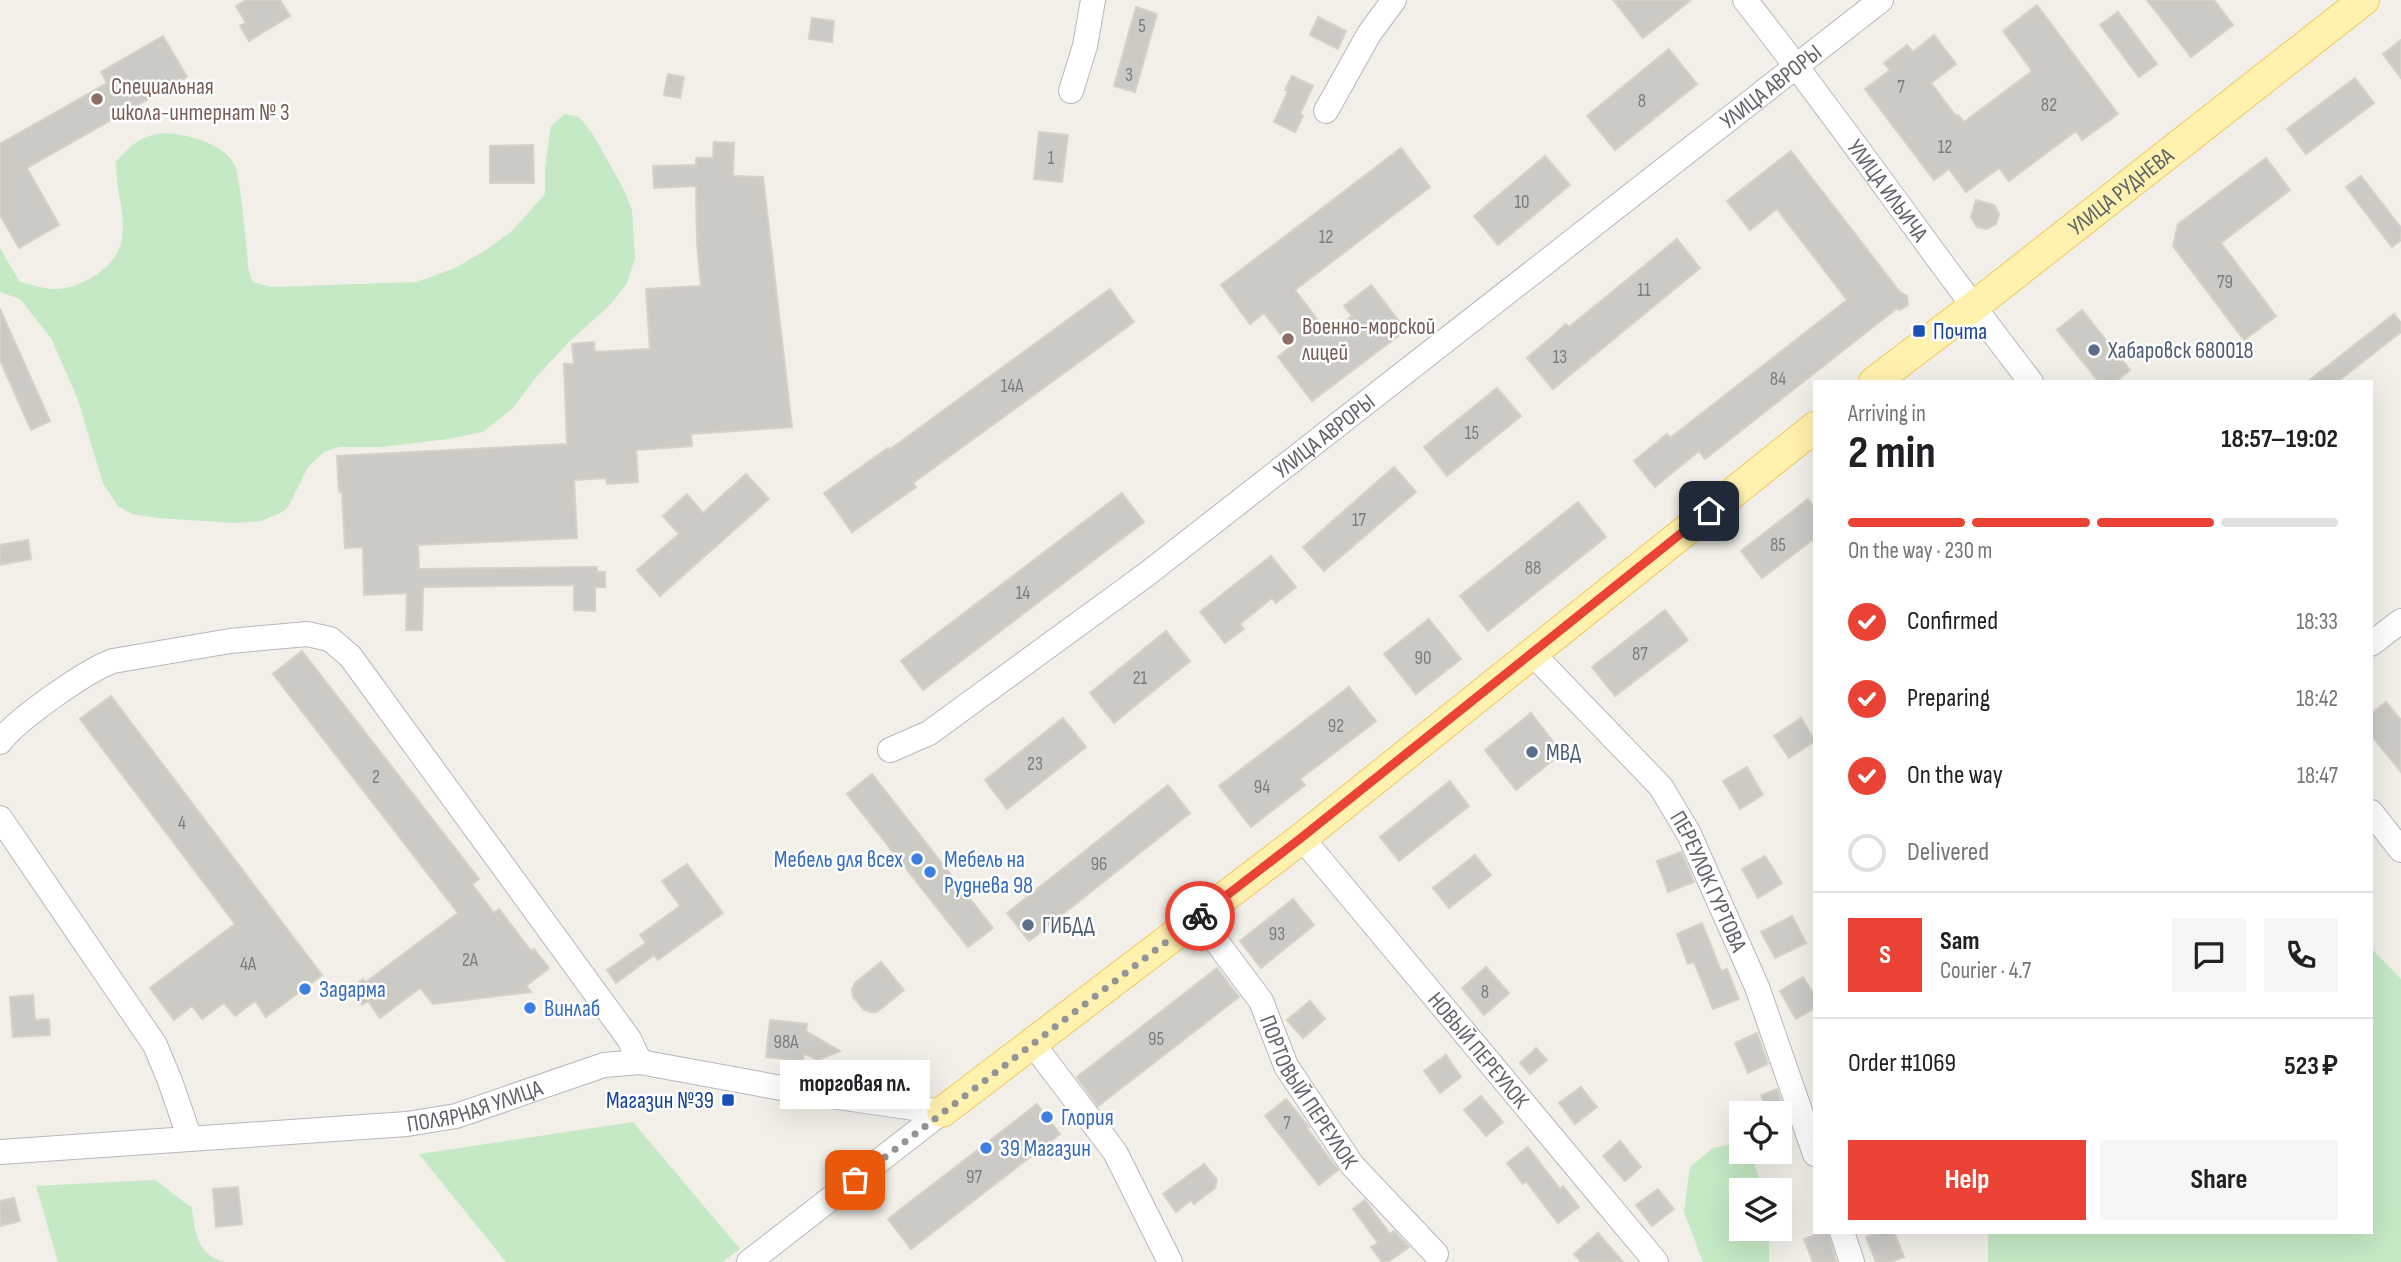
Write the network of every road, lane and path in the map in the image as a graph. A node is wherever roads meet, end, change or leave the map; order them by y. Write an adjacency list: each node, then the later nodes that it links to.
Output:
1 (1093, 0): 7 (street)
2 (1394, 0): 8 (street)
3 (1745, 0): 6 (street, УЛИЦА ИЛЬИЧА)
4 (1881, 0): 6 (street, УЛИЦА АВРОРЫ)
5 (2364, 0): 9 (main road, УЛИЦА РУДНЕВА)
6 (1796, 65): 9 (street, УЛИЦА ИЛЬИЧА); 17 (street, УЛИЦА АВРОРЫ)
7 (1071, 91)
8 (1326, 111)
9 (1973, 307): 10 (main road, УЛИЦА РУДНЕВА); 11 (street, УЛИЦА ИЛЬИЧА)
10 (1877, 380)
11 (2029, 380)
12 (1813, 429): 15 (main road)
13 (2401, 621): 14 (street)
14 (2373, 642)
15 (1532, 653): 20 (main road); 27 (street, ПЕРЕУЛОК ГУРТОВА)
16 (0, 741): 24 (street)
17 (890, 750)
18 (2373, 815): 21 (street)
19 (0, 818): 26 (street)
20 (1301, 838): 22 (main road); 33 (street, НОВЫЙ ПЕРЕУЛОК)
21 (2401, 850)
22 (1198, 917): 23 (main road); 30 (street, ПОРТОВЫЙ ПЕРЕУЛОК)
23 (1033, 1044): 25 (main road); 32 (street)
24 (640, 1062): 25 (street, ПОЛЯРНАЯ УЛИЦА); 26 (street, ПОЛЯРНАЯ УЛИЦА)
25 (942, 1112): 31 (street)
26 (190, 1139): 28 (street, ПОЛЯРНАЯ УЛИЦА)
27 (1813, 1148)
28 (0, 1152)
29 (1843, 1234): 34 (street)
30 (1436, 1254)
31 (749, 1262)
32 (1170, 1262)
33 (1656, 1262)
34 (1852, 1262)

